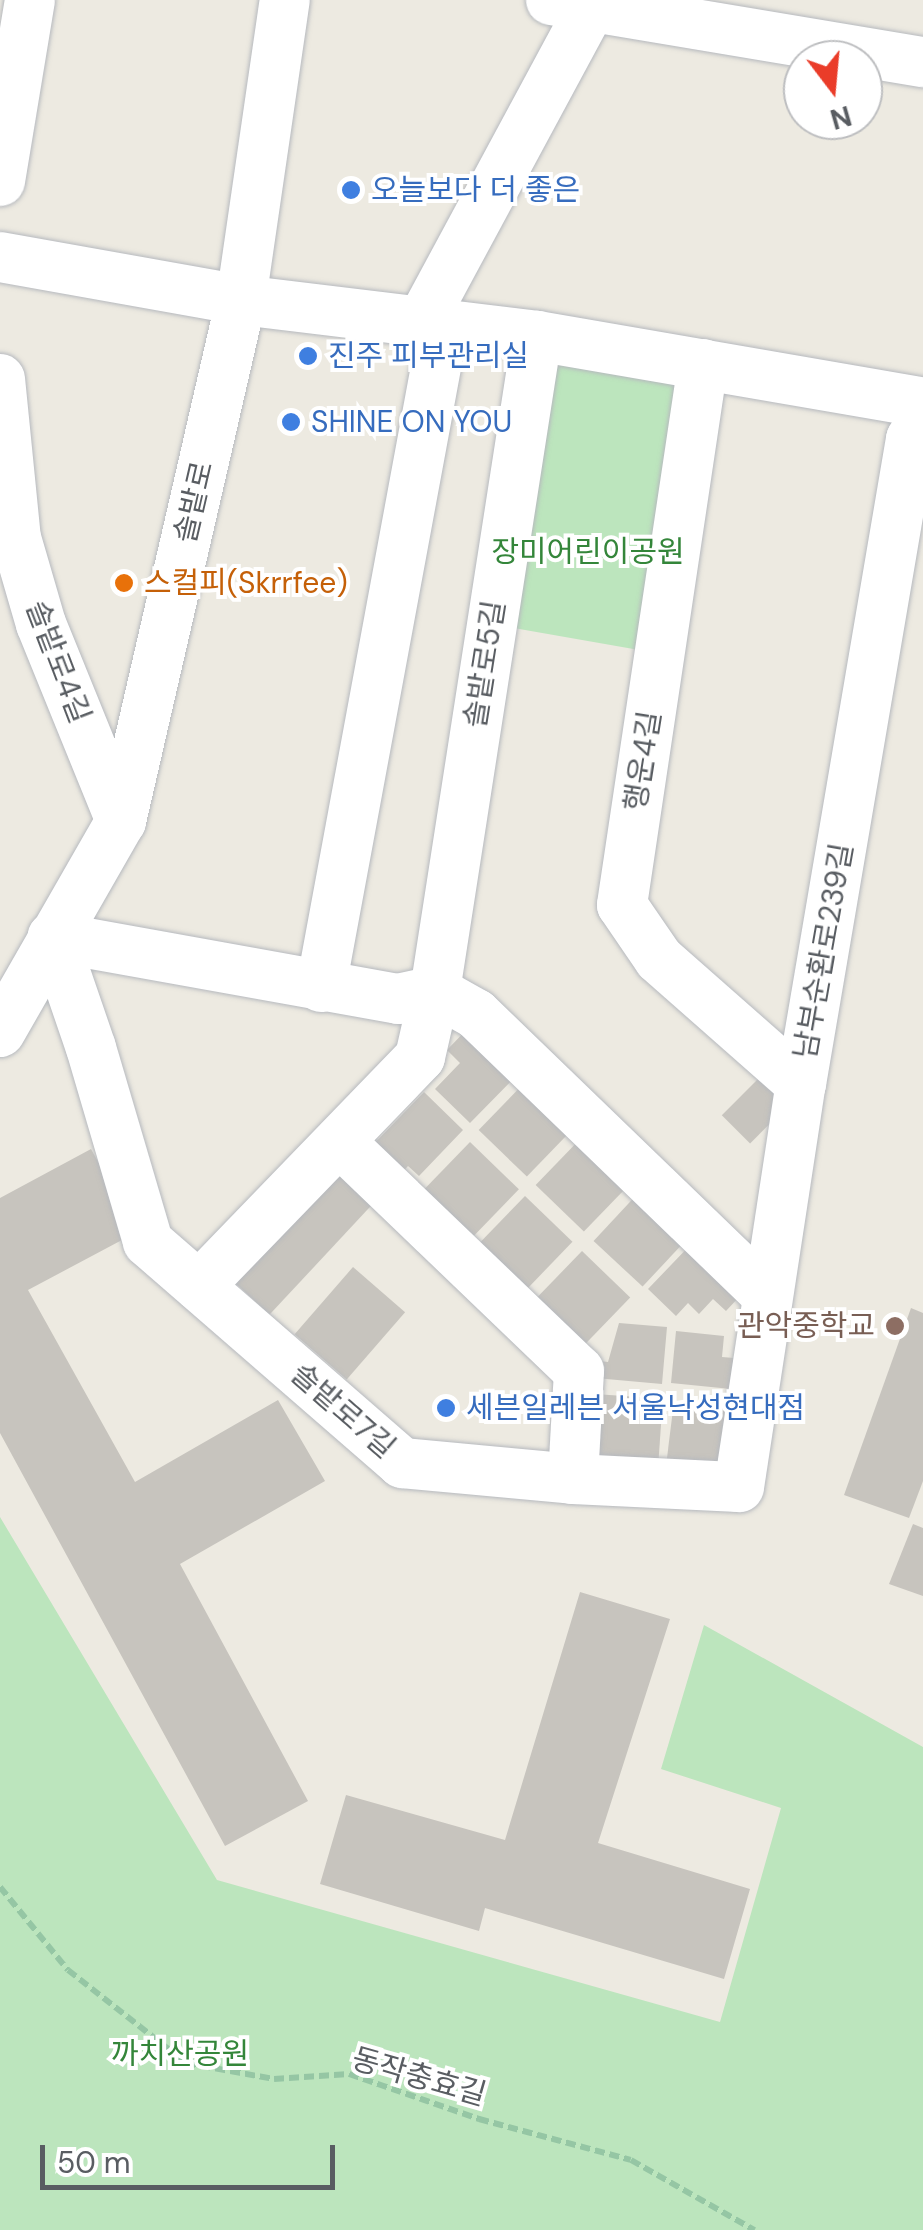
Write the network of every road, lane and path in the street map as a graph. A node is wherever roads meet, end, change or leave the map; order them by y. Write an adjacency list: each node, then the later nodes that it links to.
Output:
1 (30, 0): 5 (street)
2 (285, 0): 7 (street, 솔밭로)
3 (579, 2): 4 (street); 8 (street)
4 (923, 62)
5 (0, 180)
6 (0, 257): 7 (street)
7 (241, 300): 8 (street); 14 (street, 솔밭로)
8 (433, 323): 9 (street); 17 (street)
9 (536, 336): 10 (street); 18 (street, 솔밭로5길)
10 (703, 364): 12 (street); 20 (street, 행운4길)
11 (0, 378): 14 (street, 솔밭로4길)
12 (923, 404)
13 (923, 419): 20 (street, 남부순환로239길)
14 (121, 821): 15 (street, 솔밭로)
15 (53, 937): 17 (street); 19 (street, 솔밭로); 22 (street, 솔밭로7길)
16 (0, 954): 19 (street)
17 (321, 988): 18 (street)
18 (435, 992): 21 (street); 23 (street)
19 (8, 1018)
20 (802, 1084): 23 (street, 남부순환로239길)
21 (340, 1142): 22 (street); 24 (street)
22 (199, 1286): 24 (street, 솔밭로7길)
23 (767, 1295): 25 (street, 남부순환로239길)
24 (573, 1479): 25 (street, 솔밭로7길)
25 (739, 1487)
26 (0, 1886): 27 (path, 동작충효길)
27 (754, 2230)

